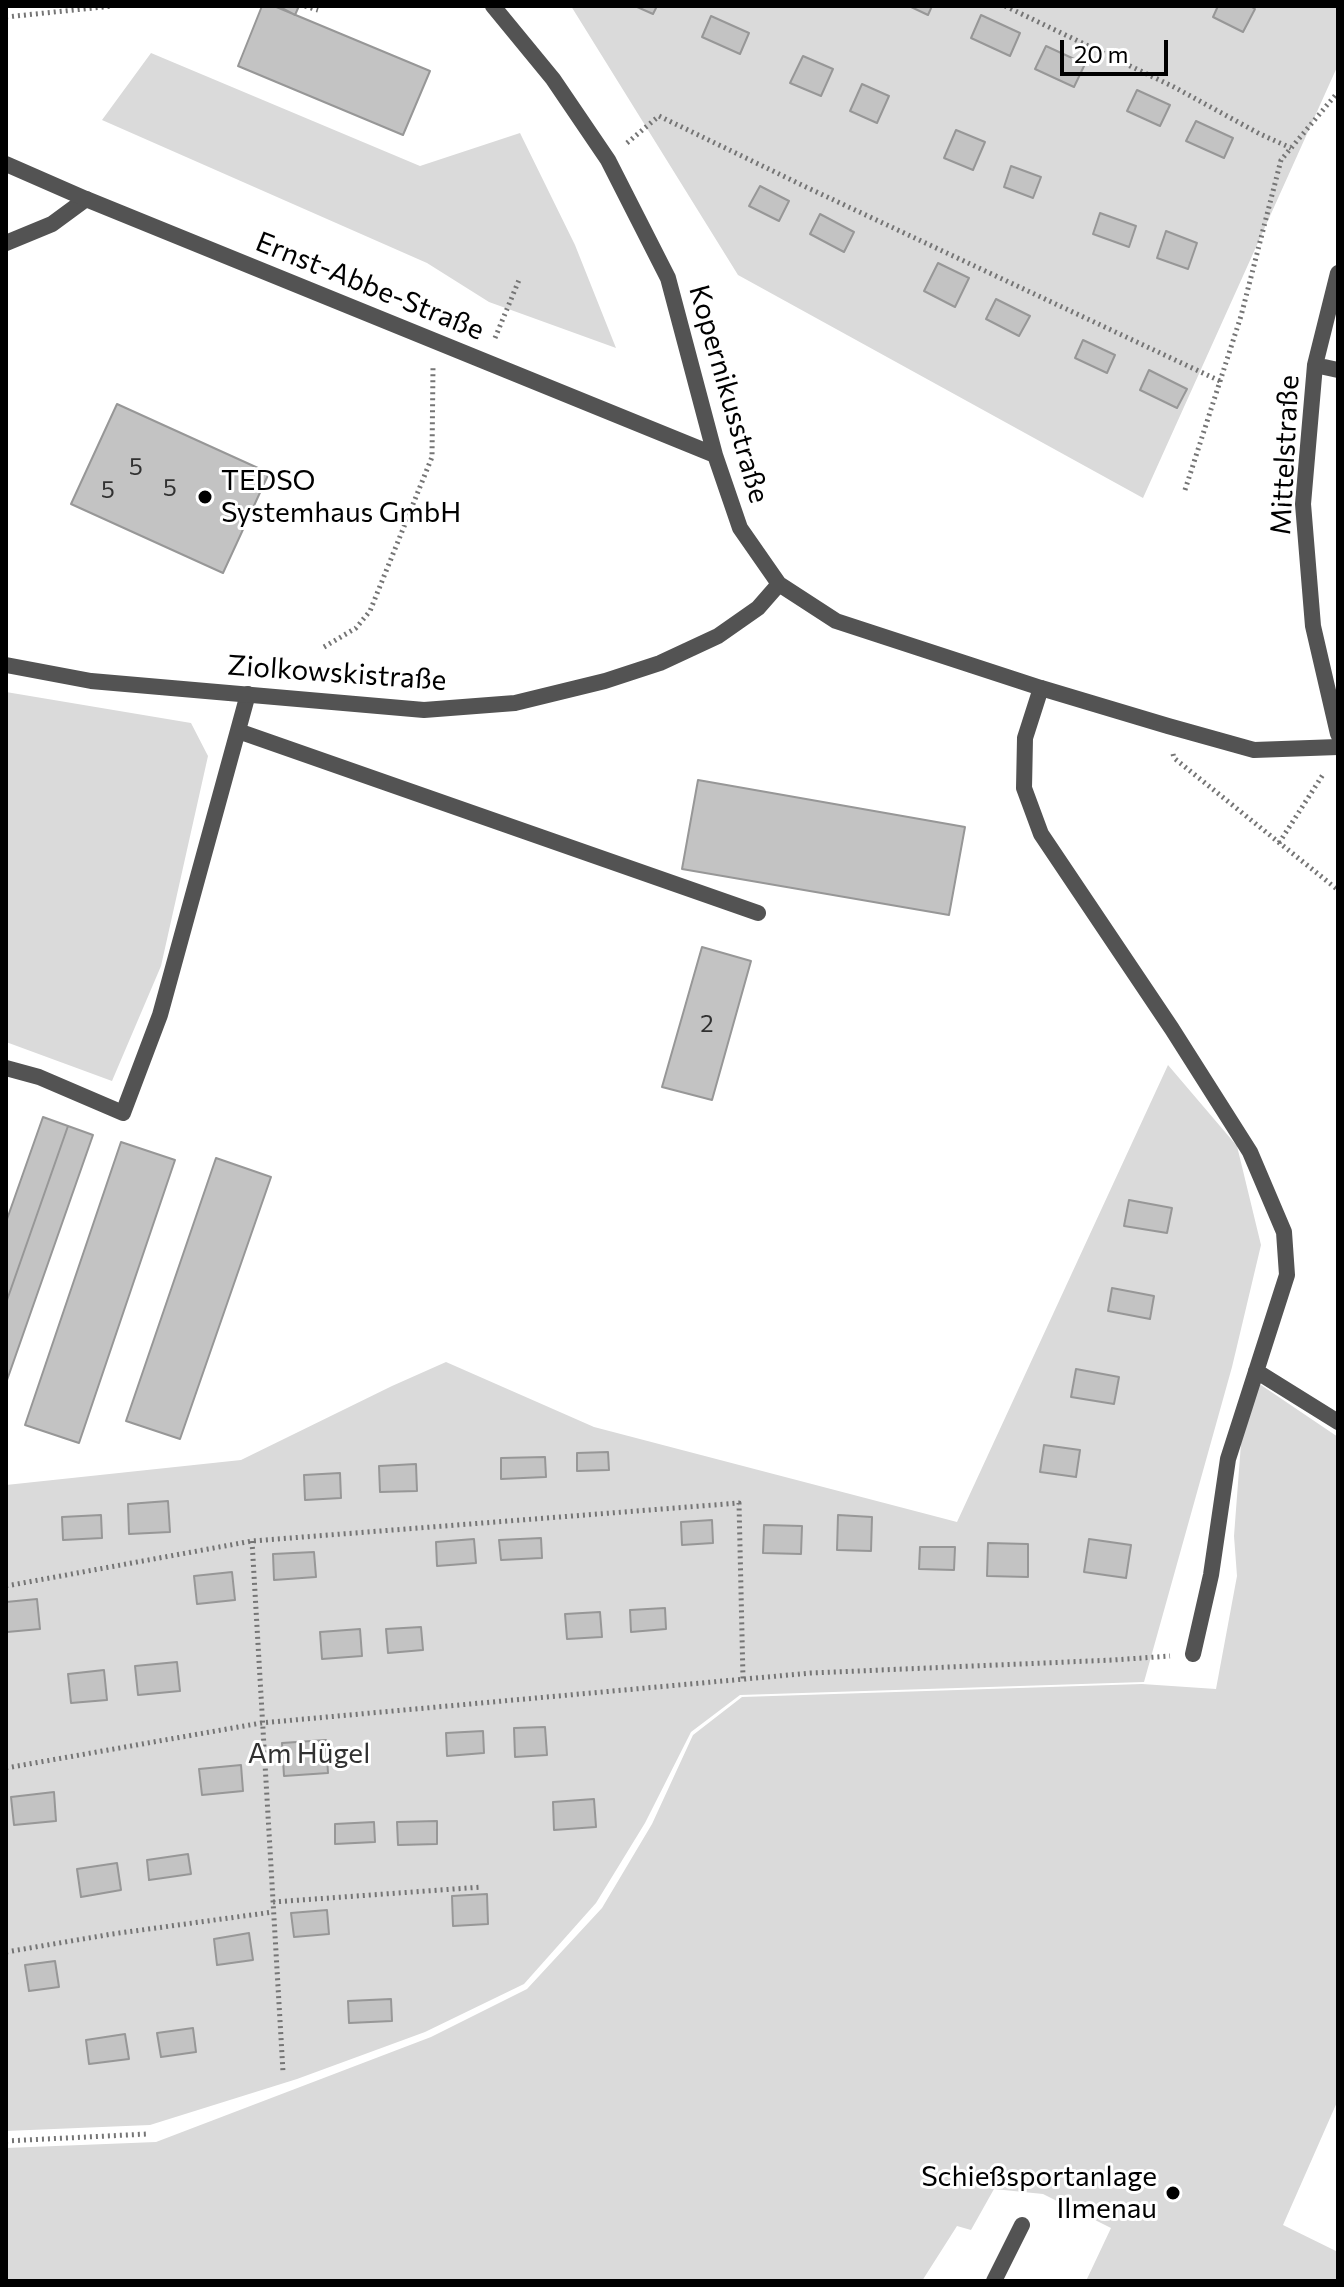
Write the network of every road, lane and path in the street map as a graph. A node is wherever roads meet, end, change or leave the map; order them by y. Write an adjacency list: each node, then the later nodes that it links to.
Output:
1 (113, 6): 6 (path)
2 (305, 6): 5 (path)
3 (493, 6): 9 (street, Kopernikusstraße)
4 (1005, 6): 8 (path)
5 (318, 10)
6 (6, 17)
7 (1338, 92): 8 (path)
8 (1291, 148): 19 (path)
9 (608, 160): 19 (path); 20 (street, Kopernikusstraße)
10 (6, 164): 11 (street, Ernst-Abbe-Straße)
11 (86, 199): 12 (street); 15 (street, Ernst-Abbe-Straße)
12 (6, 243)
13 (1338, 273): 17 (street, Mittelstraße)
14 (519, 280): 16 (path)
15 (433, 340): 16 (street, Ernst-Abbe-Straße); 23 (path)
16 (486, 361): 20 (street, Ernst-Abbe-Straße)
17 (1315, 365): 18 (street); 29 (street, Mittelstraße)
18 (1338, 370)
19 (1220, 381): 21 (path)
20 (715, 455): 22 (street, Kopernikusstraße)
21 (1185, 490)
22 (779, 584): 25 (street, Kopernikusstraße); 26 (street, Ziolkowskistraße)
23 (324, 647)
24 (6, 665): 26 (street, Ziolkowskistraße)
25 (1041, 688): 27 (street, Kopernikusstraße); 36 (street)
26 (248, 694): 28 (street)
27 (1168, 726): 30 (street, Kopernikusstraße); 32 (path)
28 (238, 731): 34 (street); 35 (street)
29 (1338, 734)
30 (1338, 747)
31 (1330, 764): 32 (path)
32 (1279, 843): 33 (path)
33 (1338, 890)
34 (758, 913)
35 (6, 1068)
36 (1256, 1371): 37 (street); 40 (street)
37 (1338, 1422)
38 (252, 1541): 39 (path); 41 (path); 42 (path)
39 (6, 1586)
40 (1193, 1654): 41 (path)
41 (743, 1679): 42 (path)
42 (261, 1723): 43 (path); 45 (path)
43 (6, 1768)
44 (482, 1887): 45 (path)
45 (273, 1902): 46 (path)
46 (273, 1912): 47 (path); 48 (path)
47 (6, 1952)
48 (283, 2072)
49 (147, 2134): 50 (path)
50 (6, 2141)
51 (1022, 2225): 52 (street)
52 (994, 2281)

